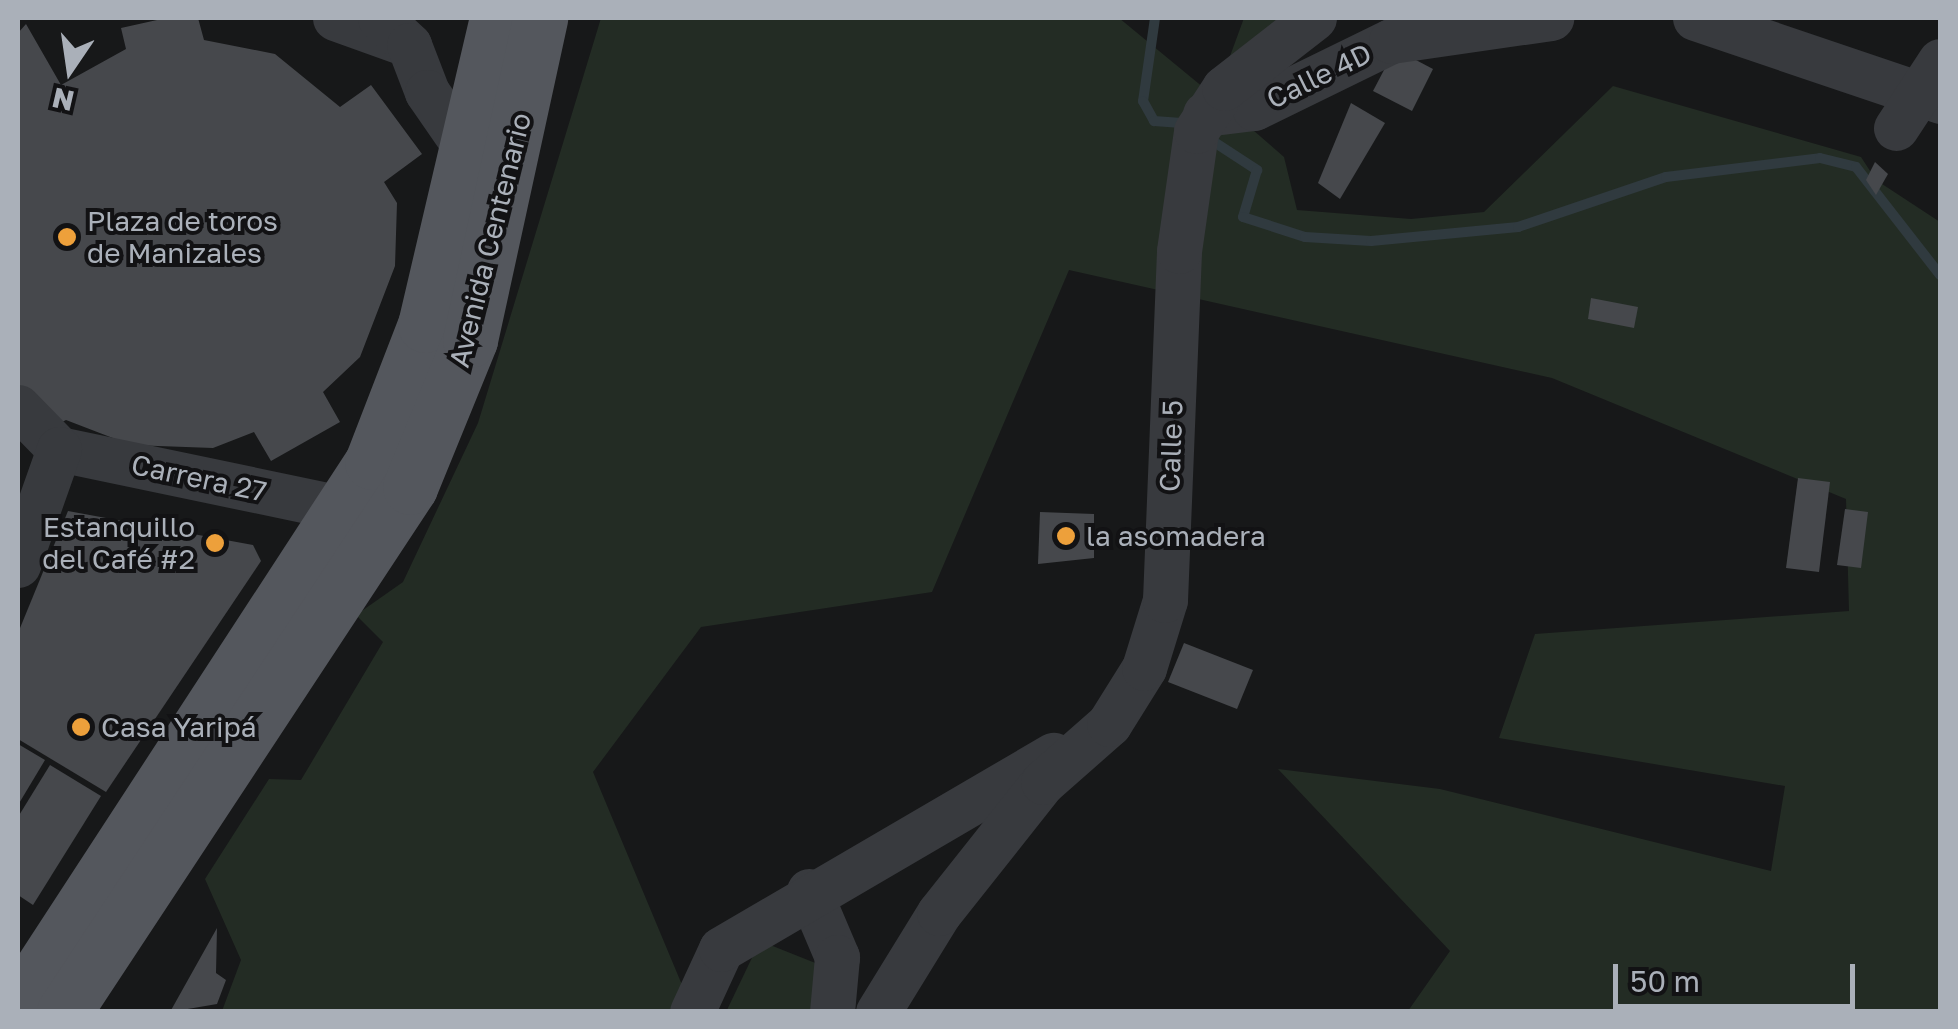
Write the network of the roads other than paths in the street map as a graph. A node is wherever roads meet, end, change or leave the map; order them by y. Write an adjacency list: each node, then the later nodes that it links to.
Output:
1 (335, 18): 7 (street)
2 (498, 18): 10 (main road, Avenida Centenario)
3 (540, 18): 10 (main road, Avenida Centenario)
4 (1314, 18): 9 (street)
5 (1551, 18): 9 (street, Calle 4D)
6 (1695, 18): 8 (street)
7 (401, 26): 10 (street)
8 (1924, 96)
9 (1204, 114): 15 (street, Calle 5)
10 (487, 176): 13 (main road, Avenida Centenario)
11 (18, 408): 12 (street)
12 (60, 449): 13 (street, Carrera 27); 14 (street)
13 (359, 530): 17 (main road, Avenida Centenario); 18 (main road, Avenida Centenario)
14 (18, 565)
15 (1109, 724): 16 (street); 21 (street, Calle 5)
16 (810, 891): 19 (street); 20 (street)
17 (18, 1005)
18 (64, 1012)
19 (692, 1012)
20 (832, 1012)
21 (878, 1012)

